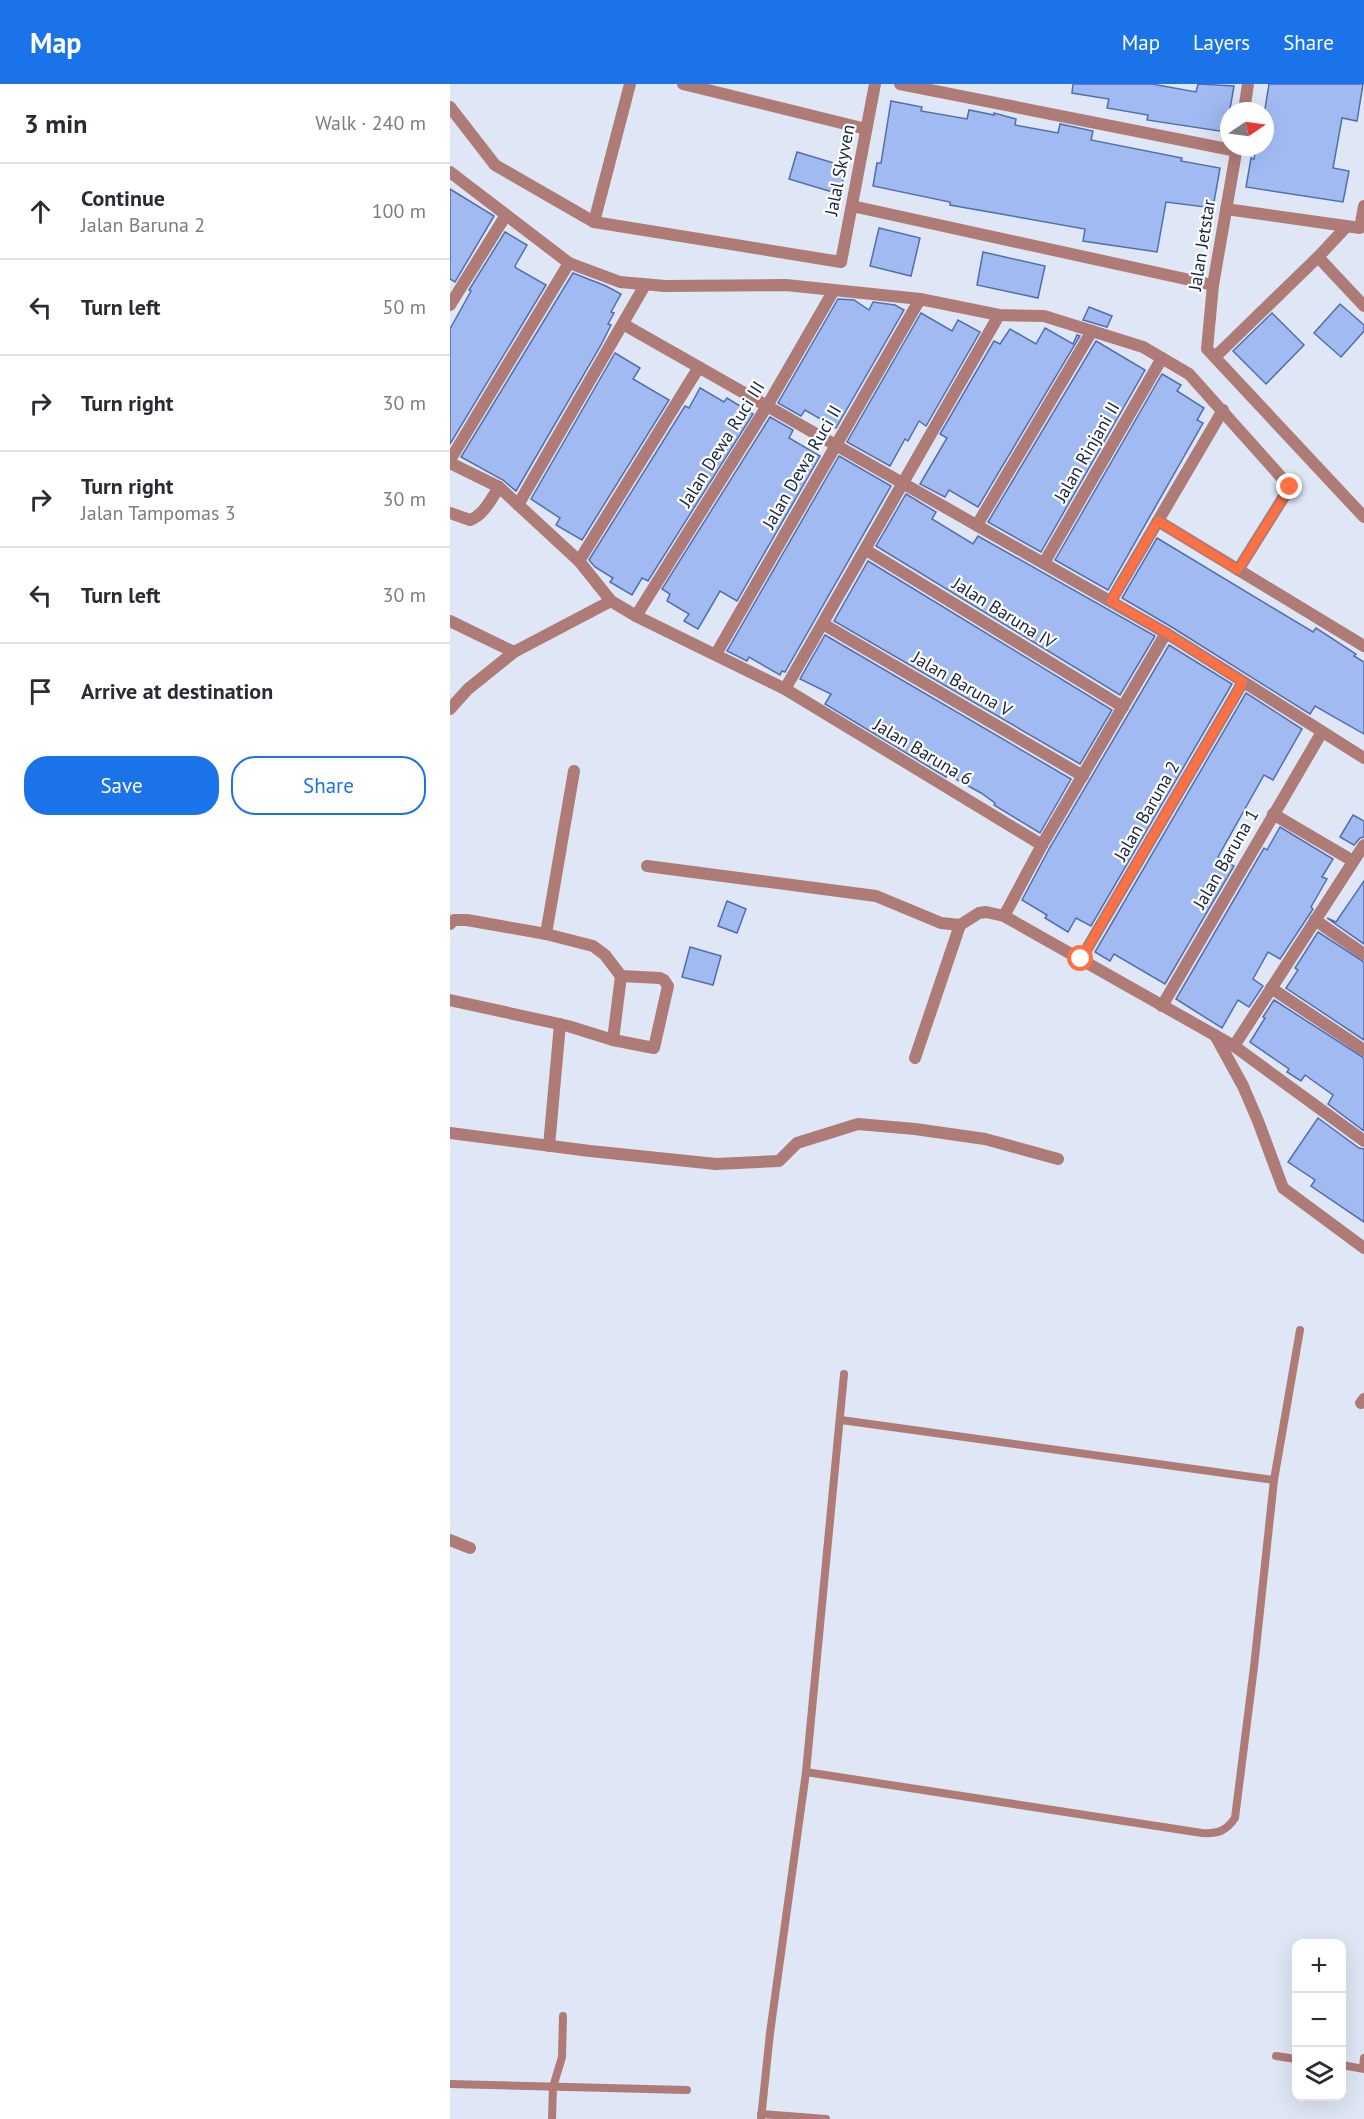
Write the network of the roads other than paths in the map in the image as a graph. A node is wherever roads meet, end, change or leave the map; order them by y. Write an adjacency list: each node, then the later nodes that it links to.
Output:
1 (630, 84): 16 (street)
2 (683, 84): 8 (street)
3 (875, 84): 8 (street, Jalal Skyven)
4 (900, 84): 9 (street)
5 (1248, 84): 6 (street)
6 (1245, 102)
7 (450, 107): 16 (street)
8 (866, 129): 12 (street, Jalal Skyven)
9 (1220, 146)
10 (1236, 156): 14 (street, Jalan Jetstar)
11 (450, 172): 15 (street)
12 (852, 206): 16 (street, Jalal Skyven); 22 (street)
13 (1364, 206): 18 (street)
14 (1226, 209): 17 (street); 22 (street, Jalan Jetstar)
15 (506, 215): 20 (street); 25 (street)
16 (594, 222)
17 (1347, 226): 18 (street); 19 (street)
18 (1362, 229)
19 (1318, 257): 26 (street); 30 (street)
20 (569, 263): 21 (street); 36 (street)
21 (645, 285): 23 (street); 28 (street)
22 (1213, 285): 30 (street, Jalan Jetstar)
23 (834, 290): 24 (street); 33 (street, Jalan Dewa Ruci III)
24 (920, 299): 27 (street); 35 (street, Jalan Dewa Ruci II)
25 (450, 305)
26 (1364, 306)
27 (999, 315): 29 (street); 37 (street)
28 (623, 324): 32 (street); 39 (street)
29 (1092, 331): 31 (street); 43 (street)
30 (1211, 353): 41 (street)
31 (1162, 358): 34 (street); 46 (street, Jalan Rinjani II)
32 (699, 367): 33 (street); 45 (street)
33 (767, 406): 35 (street); 50 (street, Jalan Dewa Ruci III)
34 (1223, 410): 42 (street); 47 (street)
35 (836, 445): 37 (street); 56 (street, Jalan Dewa Ruci II)
36 (450, 462): 38 (street)
37 (904, 484): 43 (street); 44 (street)
38 (499, 487): 39 (street); 40 (street)
39 (518, 505): 45 (street)
40 (450, 513)
41 (1364, 517)
42 (1158, 521): 47 (street); 49 (street)
43 (977, 525): 46 (street)
44 (866, 550): 52 (street); 59 (street, Jalan Baruna IV)
45 (579, 561): 48 (street)
46 (1044, 563): 49 (street)
47 (1238, 570): 54 (street)
48 (611, 601): 50 (street, Jalan Baruna 6); 55 (street)
49 (1111, 601): 53 (street)
50 (636, 616): 56 (street, Jalan Baruna 6)
51 (450, 621): 55 (street)
52 (823, 624): 58 (street); 64 (street, Jalan Baruna V)
53 (1166, 633): 57 (street); 59 (street)
54 (1364, 646)
55 (514, 652): 60 (street)
56 (716, 654): 58 (street, Jalan Baruna 6)
57 (1243, 682): 61 (street); 76 (street, Jalan Baruna 2)
58 (785, 689): 66 (street, Jalan Baruna 6)
59 (1123, 707): 64 (street)
60 (450, 709)
61 (1322, 732): 62 (street); 65 (street, Jalan Baruna 1)
62 (1364, 758)
63 (574, 771): 74 (street)
64 (1083, 776): 66 (street)
65 (1273, 814): 68 (street); 80 (street, Jalan Baruna 1)
66 (1042, 845): 70 (street)
67 (1363, 847): 68 (street)
68 (1353, 861): 71 (street)
69 (647, 866): 73 (street)
70 (1004, 916): 73 (street); 76 (street)
71 (1315, 920): 75 (street); 78 (street)
72 (450, 924): 74 (street)
73 (960, 925): 86 (street)
74 (546, 934): 77 (street)
75 (1364, 954)
76 (1081, 959): 80 (street)
77 (621, 976): 83 (street); 83 (street)
78 (1271, 988): 84 (street); 85 (street)
79 (450, 1000): 81 (street)
80 (1162, 1006): 82 (street)
81 (560, 1024): 83 (street); 89 (street)
82 (1214, 1035): 84 (street); 91 (street)
83 (613, 1040)
84 (1234, 1046): 88 (street)
85 (1364, 1050)
86 (915, 1058)
87 (450, 1133): 89 (street)
88 (1364, 1141)
89 (549, 1146): 90 (street)
90 (1058, 1159)
91 (1364, 1248)
92 (1300, 1329): 95 (lane)
93 (844, 1374): 94 (lane)
94 (841, 1420): 95 (lane); 98 (lane)
95 (1274, 1480): 98 (lane)
96 (450, 1540): 97 (street)
97 (470, 1548)
98 (806, 1772): 108 (lane)
99 (562, 2016): 106 (lane)
100 (1276, 2056): 101 (lane)
101 (1292, 2058)
102 (1364, 2058): 104 (lane)
103 (1346, 2066): 104 (lane)
104 (1363, 2069)
105 (450, 2084): 106 (lane)
106 (553, 2088): 107 (lane); 109 (lane)
107 (687, 2090)
108 (761, 2117): 110 (lane)
109 (552, 2119)
110 (826, 2119)

